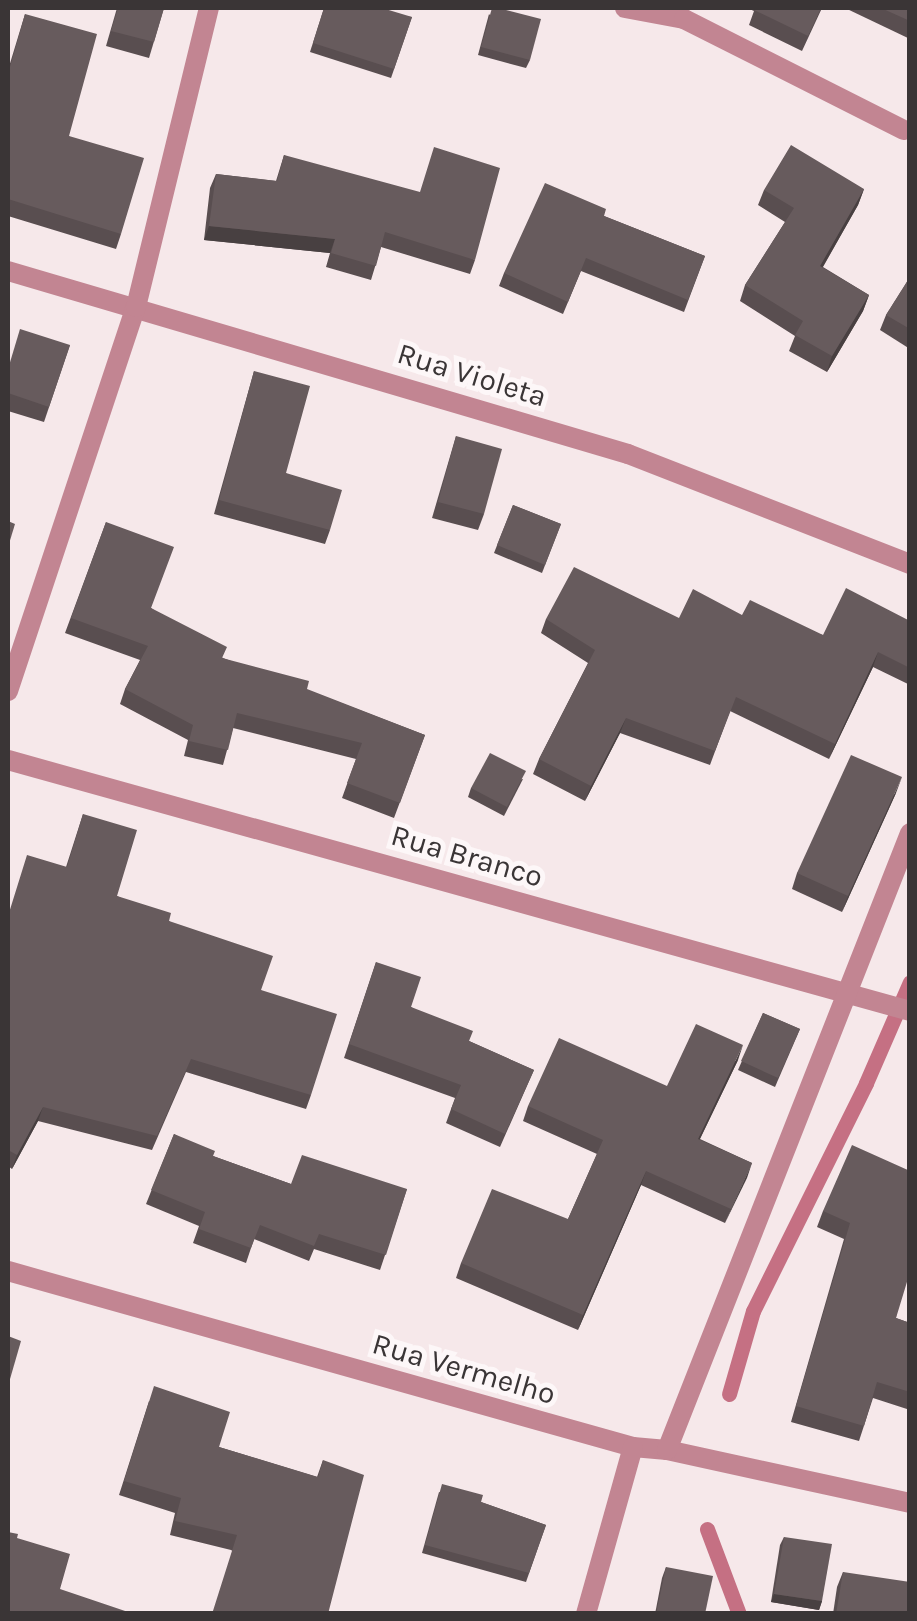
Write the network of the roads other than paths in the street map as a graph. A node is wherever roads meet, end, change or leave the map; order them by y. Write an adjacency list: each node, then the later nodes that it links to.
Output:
1 (209, 8): 5 (street)
2 (625, 8): 3 (street)
3 (904, 130)
4 (8, 270): 5 (street, Rua Violeta)
5 (136, 307): 6 (street, Rua Violeta); 7 (street)
6 (910, 564)
7 (8, 691)
8 (8, 760): 10 (street, Rua Branco)
9 (910, 833): 10 (street)
10 (847, 993): 11 (street, Rua Branco); 14 (street)
11 (910, 1011)
12 (8, 1271): 13 (street, Rua Vermelho)
13 (633, 1447): 14 (street, Rua Vermelho); 16 (street)
14 (667, 1450): 15 (street, Rua Vermelho)
15 (910, 1502)
16 (586, 1614)

